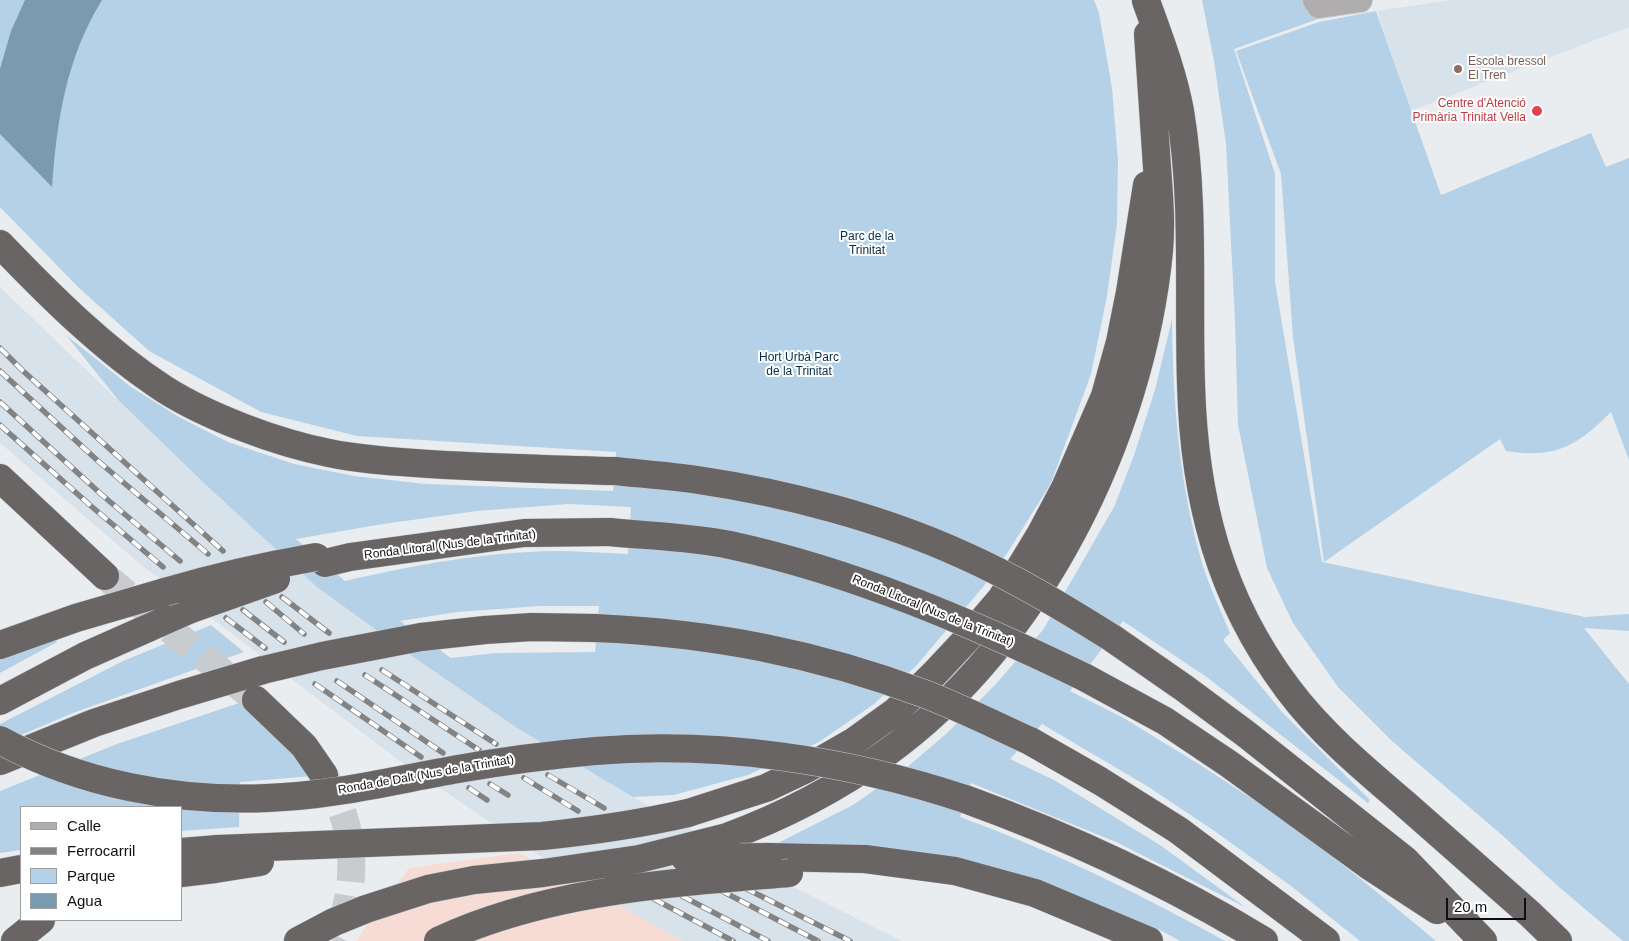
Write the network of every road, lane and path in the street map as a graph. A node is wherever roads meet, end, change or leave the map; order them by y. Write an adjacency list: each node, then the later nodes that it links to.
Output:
1 (1146, 0): 4 (highway); 30 (highway)
2 (1360, 0): 3 (street)
3 (1317, 3)
4 (1155, 140): 16 (highway, bridge); 17 (highway, bridge)
5 (0, 244): 23 (highway, bridge)
6 (0, 478): 8 (highway)
7 (330, 559): 9 (highway, bridge); 11 (highway, Ronda Litoral (Nus de la Trinitat), bridge); 23 (highway, Ronda Litoral (Nus de la Trinitat), bridge)
8 (105, 576)
9 (0, 645)
10 (256, 700): 14 (highway)
11 (0, 701)
12 (0, 740): 28 (highway, Ronda de Dalt (Nus de la Trinitat), bridge)
13 (0, 761): 29 (highway, bridge)
14 (324, 775)
15 (182, 852): 16 (highway)
16 (216, 859): 21 (highway)
17 (639, 859): 18 (highway, bridge); 25 (highway, bridge)
18 (779, 865): 26 (highway, bridge); 27 (highway)
19 (20, 870): 20 (highway)
20 (0, 873)
21 (182, 873)
22 (40, 921): 24 (highway)
23 (1479, 938)
24 (15, 941)
25 (298, 941)
26 (438, 941)
27 (1149, 941)
28 (1264, 941)
29 (1326, 941)
30 (1558, 941)

